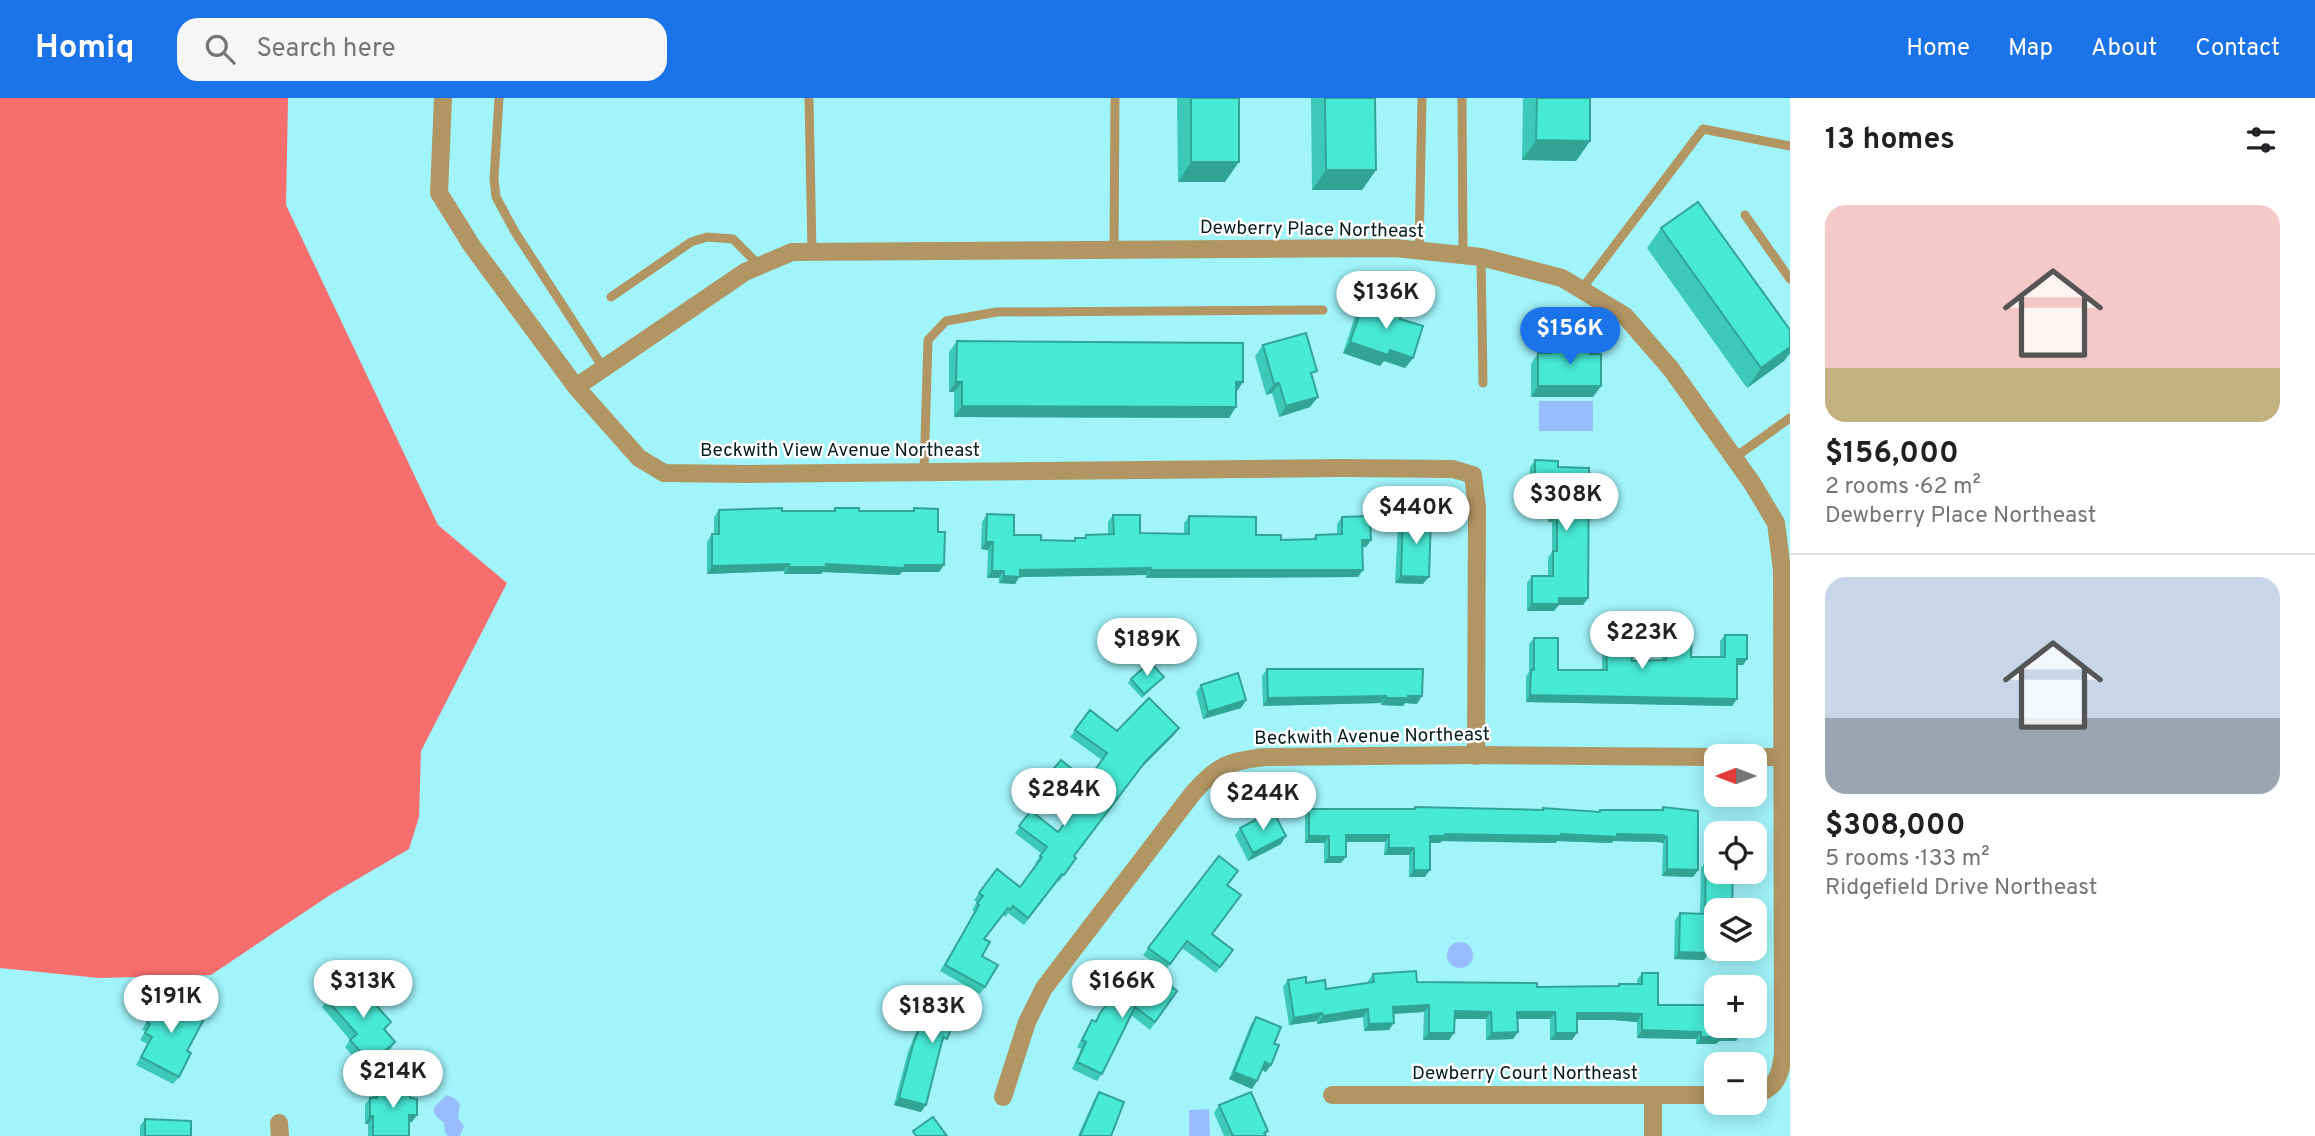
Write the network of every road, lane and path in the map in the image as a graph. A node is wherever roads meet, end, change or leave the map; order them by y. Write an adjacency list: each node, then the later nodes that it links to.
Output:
1 (443, 98): 20 (street, Beckwith View Avenue Northeast)
2 (499, 98): 18 (lane)
3 (809, 98): 11 (lane)
4 (1115, 98): 9 (lane)
5 (1422, 98): 10 (lane)
6 (1462, 98): 12 (lane)
7 (1790, 146): 15 (lane)
8 (1745, 215): 14 (lane)
9 (1114, 250): 10 (street, Dewberry Place Northeast); 11 (street, Dewberry Place Northeast)
10 (1419, 251): 12 (street, Dewberry Place Northeast)
11 (812, 252): 13 (street, Dewberry Place Northeast)
12 (1472, 256): 15 (street, Dewberry Place Northeast); 19 (lane)
13 (760, 266): 16 (lane); 18 (street, Dewberry Place Northeast)
14 (1790, 279)
15 (1581, 290): 22 (street, Dewberry Place Northeast)
16 (611, 297)
17 (1323, 310): 23 (lane)
18 (604, 369): 20 (street, Dewberry Place Northeast)
19 (1483, 383)
20 (576, 387): 23 (street, Beckwith View Avenue Northeast)
21 (1790, 418): 22 (lane)
22 (1734, 458): 27 (street, Dewberry Place Northeast)
23 (924, 471): 24 (street, Beckwith View Avenue Northeast)
24 (1476, 756): 25 (street, Beckwith Avenue Northeast); 32 (street, Beckwith Avenue Northeast)
25 (1704, 757)
26 (1768, 757): 27 (street)
27 (1786, 757): 28 (street, Dewberry Place Northeast)
28 (1767, 1088)
29 (1332, 1095): 30 (street, Dewberry Court Northeast)
30 (1653, 1096): 31 (street, Dewberry Court Northeast); 33 (street)
31 (1704, 1096)
32 (1003, 1097)
33 (1653, 1136)

